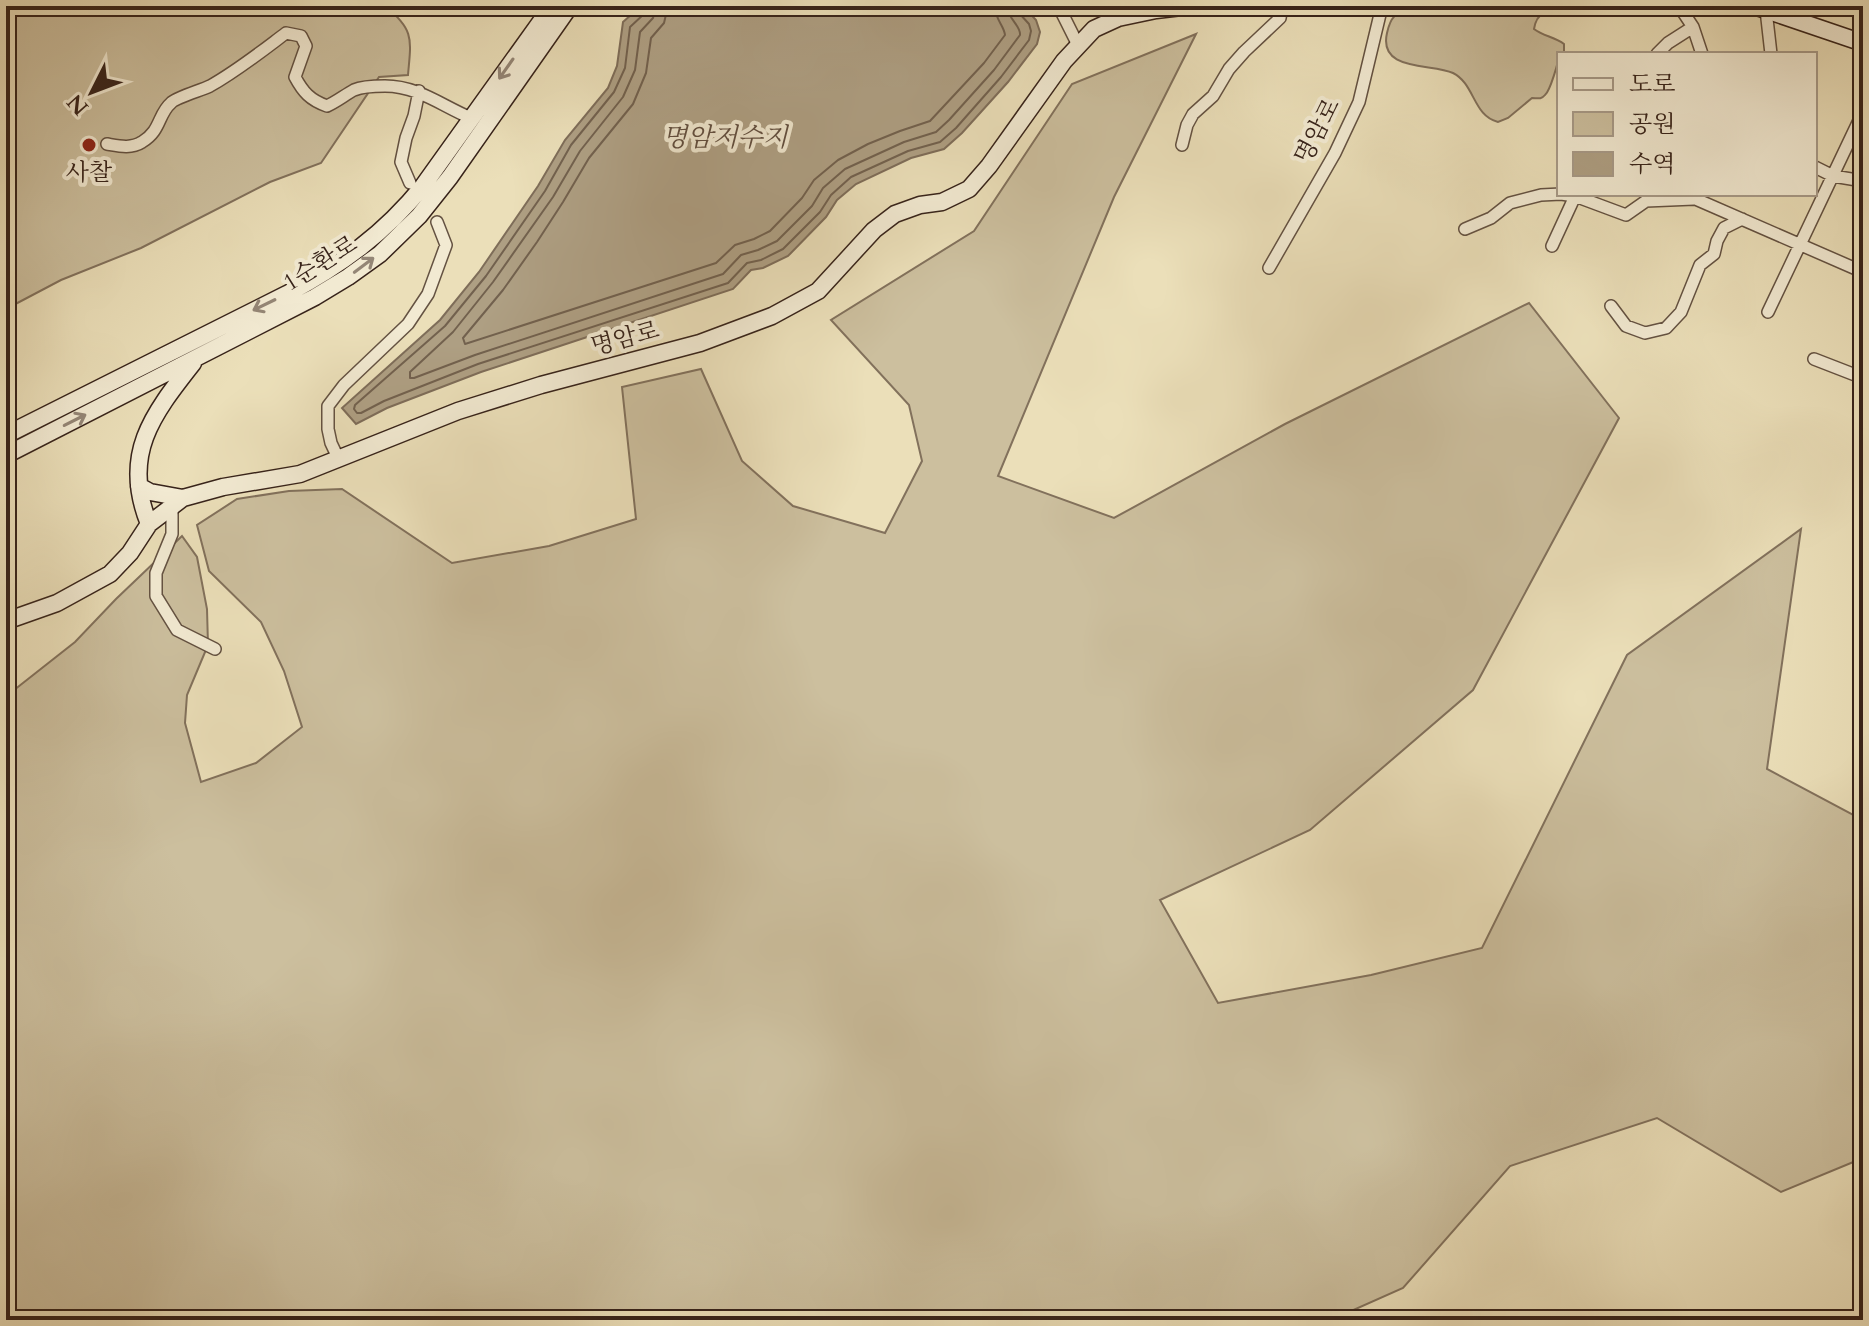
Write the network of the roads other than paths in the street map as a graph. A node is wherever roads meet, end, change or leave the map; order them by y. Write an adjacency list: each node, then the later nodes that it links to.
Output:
1 (552, 6): 18 (street, 1순환로, one-way to 18)
2 (570, 6): 38 (street, 1순환로, one-way to 2)
3 (1082, 6): 8 (street)
4 (1190, 6): 12 (street, 명암로)
5 (1282, 6): 20 (street)
6 (1382, 6): 34 (street, 명암로)
7 (1679, 6): 10 (street)
8 (1057, 8): 12 (street)
9 (1760, 8): 11 (street); 15 (street)
10 (1693, 27): 13 (street); 14 (street)
11 (1863, 43)
12 (1078, 45): 43 (street, 명암로)
13 (1659, 52)
14 (1701, 52)
15 (1771, 52)
16 (419, 91): 18 (street); 19 (street); 24 (street)
17 (1863, 112): 22 (street)
18 (471, 118): 41 (street, 1순환로, one-way to 41)
19 (107, 144)
20 (1182, 145)
21 (1817, 168): 22 (street)
22 (1833, 176): 23 (street); 32 (street)
23 (1863, 181)
24 (410, 183)
25 (1557, 194): 31 (street)
26 (1575, 196): 33 (street)
27 (1578, 196): 28 (street)
28 (1692, 196): 29 (street)
29 (1742, 219): 32 (street); 36 (street)
30 (437, 222): 43 (street)
31 (1465, 229)
32 (1800, 244): 35 (street); 37 (street)
33 (1552, 246)
34 (1269, 268)
35 (1863, 272)
36 (1611, 306)
37 (1768, 312)
38 (198, 356): 42 (street, 1순환로, one-way to 38); 44 (street)
39 (1814, 359): 40 (street)
40 (1863, 378)
41 (6, 435)
42 (6, 455)
43 (339, 460): 45 (street, 명암로)
44 (139, 486): 45 (street); 46 (street)
45 (178, 502): 46 (street, 명암로); 48 (street)
46 (149, 524): 47 (street, 명암로)
47 (6, 621)
48 (215, 649)

